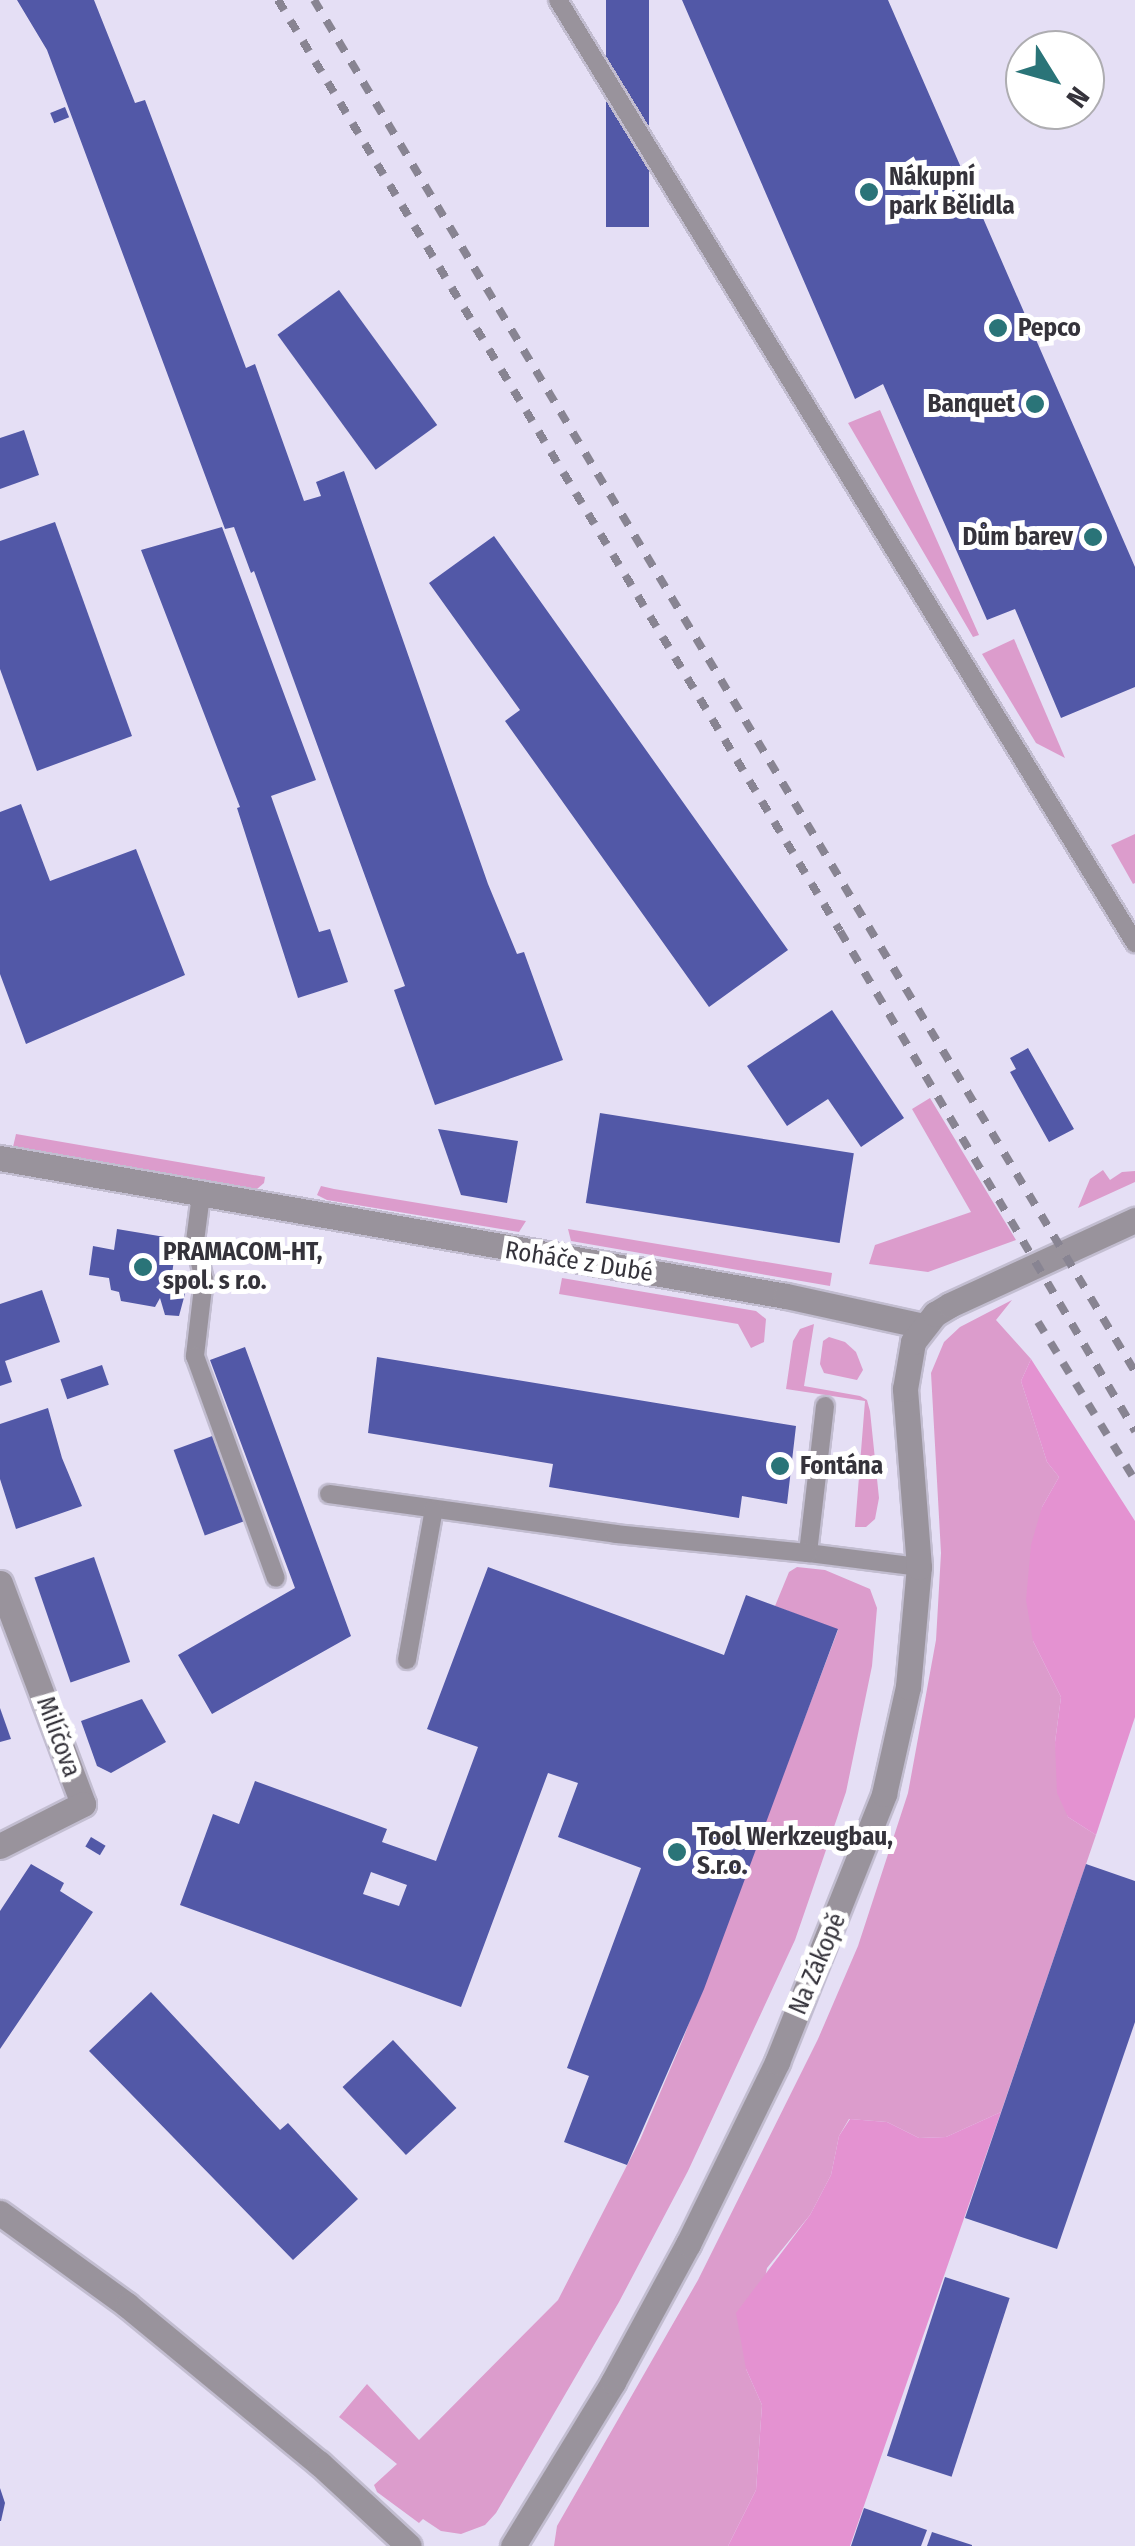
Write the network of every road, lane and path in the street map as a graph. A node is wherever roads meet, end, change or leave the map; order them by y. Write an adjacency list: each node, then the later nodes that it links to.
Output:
1 (558, 0): 2 (lane)
2 (1135, 943)
3 (0, 1158): 4 (street, Roháče z Dubé)
4 (200, 1195): 6 (street, Roháče z Dubé); 12 (lane)
5 (1135, 1220): 6 (street)
6 (924, 1326): 11 (street, Na Zákopě)
7 (825, 1406): 10 (lane)
8 (329, 1494): 9 (lane)
9 (434, 1509): 10 (lane); 14 (lane)
10 (808, 1554): 11 (lane)
11 (918, 1567): 18 (street, Na Zákopě)
12 (276, 1578)
13 (0, 1582): 15 (street, Milíčova)
14 (408, 1660)
15 (0, 1846)
16 (0, 2212): 17 (street)
17 (409, 2546)
18 (514, 2546)

